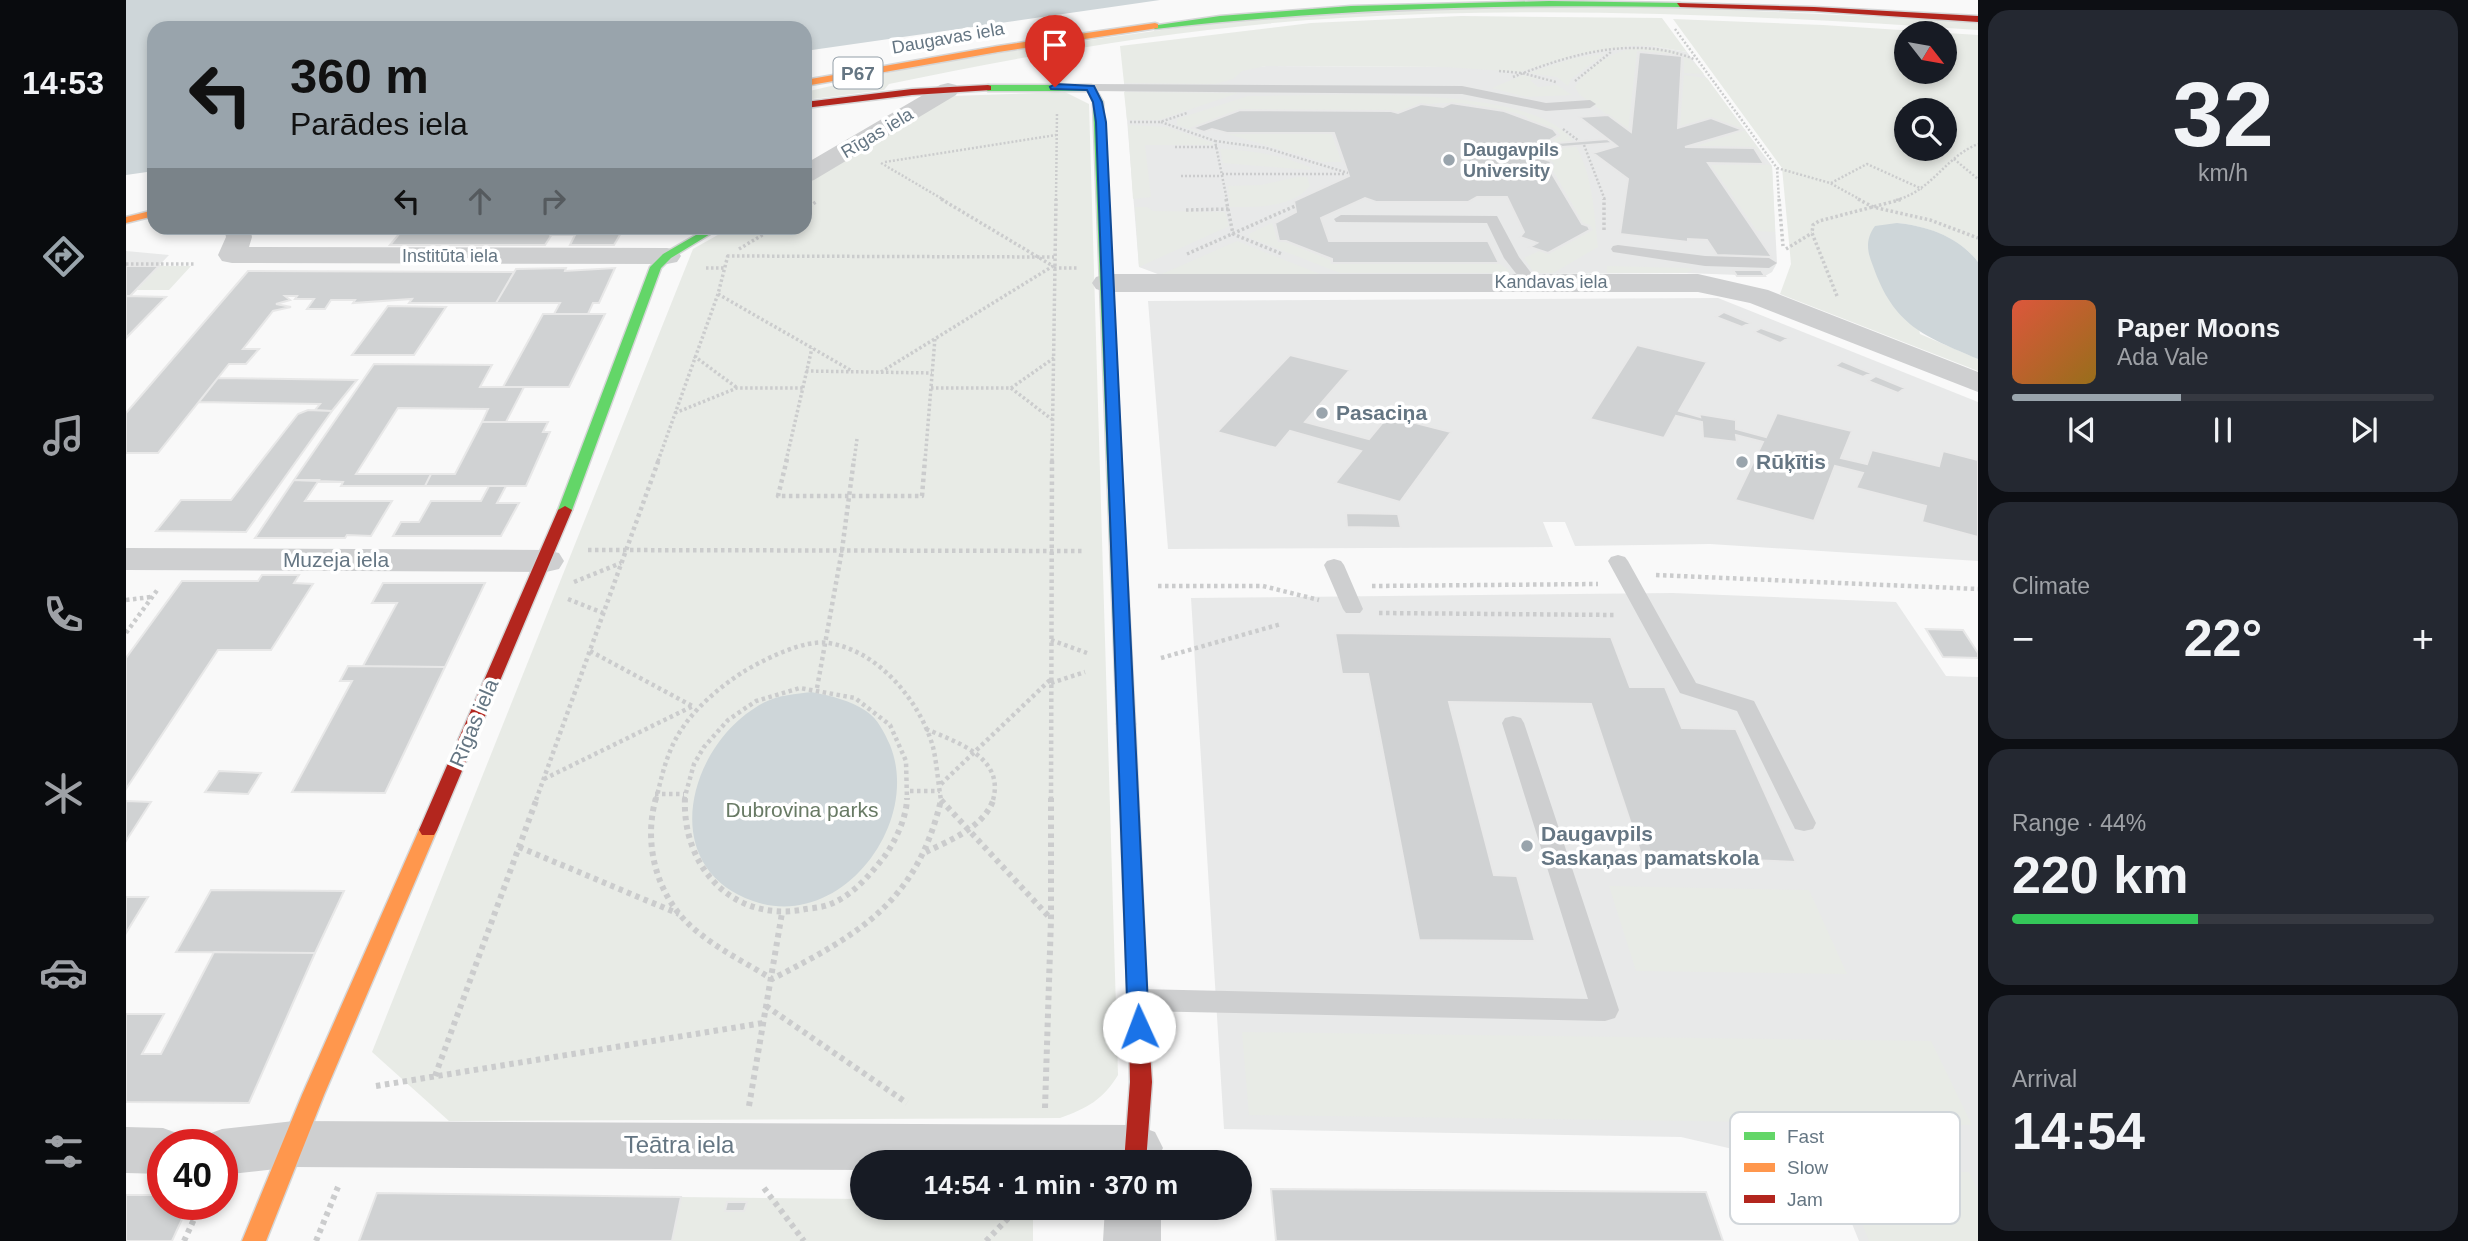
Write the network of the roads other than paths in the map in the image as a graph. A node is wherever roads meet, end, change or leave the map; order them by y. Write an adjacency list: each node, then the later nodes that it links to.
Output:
1 (1978, 19): 2 (street, Daugavas iela / P67)
2 (812, 82)
3 (1091, 88): 4 (street); 6 (lane); 20 (street)
4 (948, 90): 5 (street); 7 (street, Rīgas iela)
5 (812, 104)
6 (1590, 104)
7 (812, 171)
8 (126, 211): 9 (street)
9 (147, 211)
10 (147, 213): 12 (street)
11 (1341, 219): 19 (lane)
12 (126, 220)
13 (239, 235): 16 (street, Institūta iela)
14 (703, 235): 16 (street, Rīgas iela)
15 (1618, 249): 18 (lane)
16 (667, 256): 25 (street, Rīgas iela)
17 (1769, 263): 18 (lane)
18 (1708, 273): 19 (street, Kandavas iela); 21 (street, Kandavas iela)
19 (1530, 282): 20 (street, Kandavas iela)
20 (1106, 283): 29 (street)
21 (1978, 383)
22 (126, 559): 25 (street, Muzeja iela)
23 (1618, 561): 28 (lane)
24 (1334, 565): 26 (lane)
25 (553, 566): 30 (street, Rīgas iela)
26 (1353, 609)
27 (1513, 723): 29 (lane)
28 (1804, 823)
29 (1138, 1000): 33 (street)
30 (294, 1144): 32 (street, Teātra iela); 35 (street, Teātra iela); 37 (street, Rīgas iela)
31 (126, 1150): 34 (street)
32 (238, 1150)
33 (1135, 1150)
34 (147, 1151)
35 (850, 1151)
36 (1133, 1220): 38 (street)
37 (254, 1241)
38 (1132, 1241)

